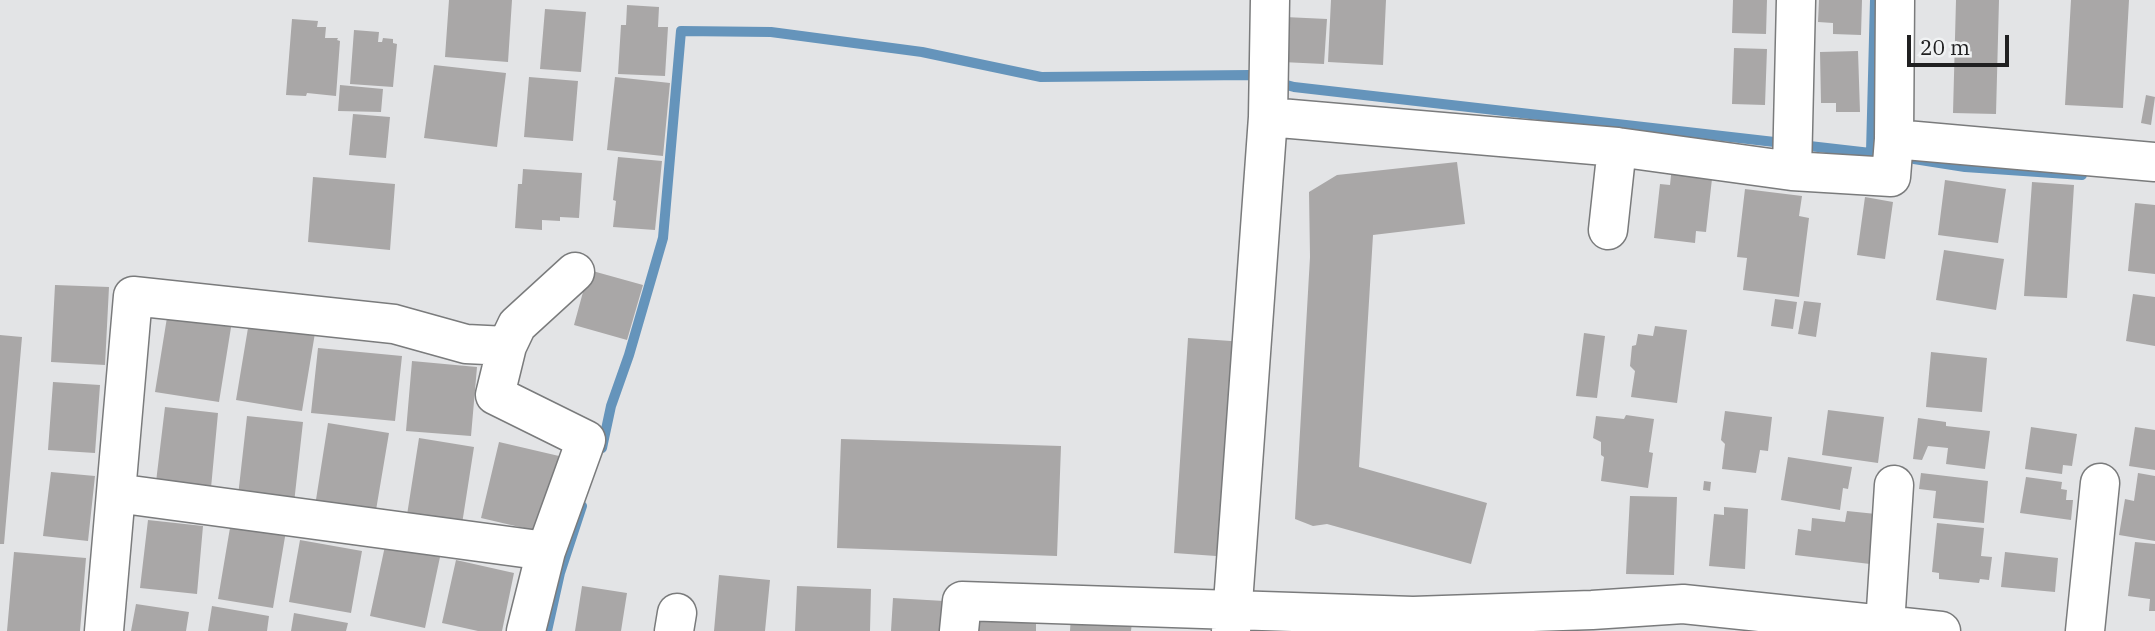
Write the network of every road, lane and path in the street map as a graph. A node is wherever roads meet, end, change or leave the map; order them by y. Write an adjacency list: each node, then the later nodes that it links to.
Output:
1 (1270, 0): 4 (street)
2 (1796, 0): 8 (street)
3 (1895, 0): 5 (street)
4 (1268, 117): 6 (street); 17 (street)
5 (1894, 139): 7 (street); 8 (street)
6 (1617, 147): 8 (street); 9 (street)
7 (2155, 162)
8 (1792, 171)
9 (1608, 230)
10 (575, 272): 11 (street)
11 (507, 346): 14 (street); 15 (street)
12 (2100, 483): 23 (street)
13 (1894, 485): 18 (street)
14 (116, 493): 15 (street); 19 (street)
15 (546, 551): 20 (street)
16 (1620, 619): 17 (street); 18 (street)
17 (1233, 621): 21 (street)
18 (1885, 625): 22 (street)
19 (104, 631)
20 (526, 631)
21 (959, 631)
22 (1939, 631)
23 (2085, 631)

